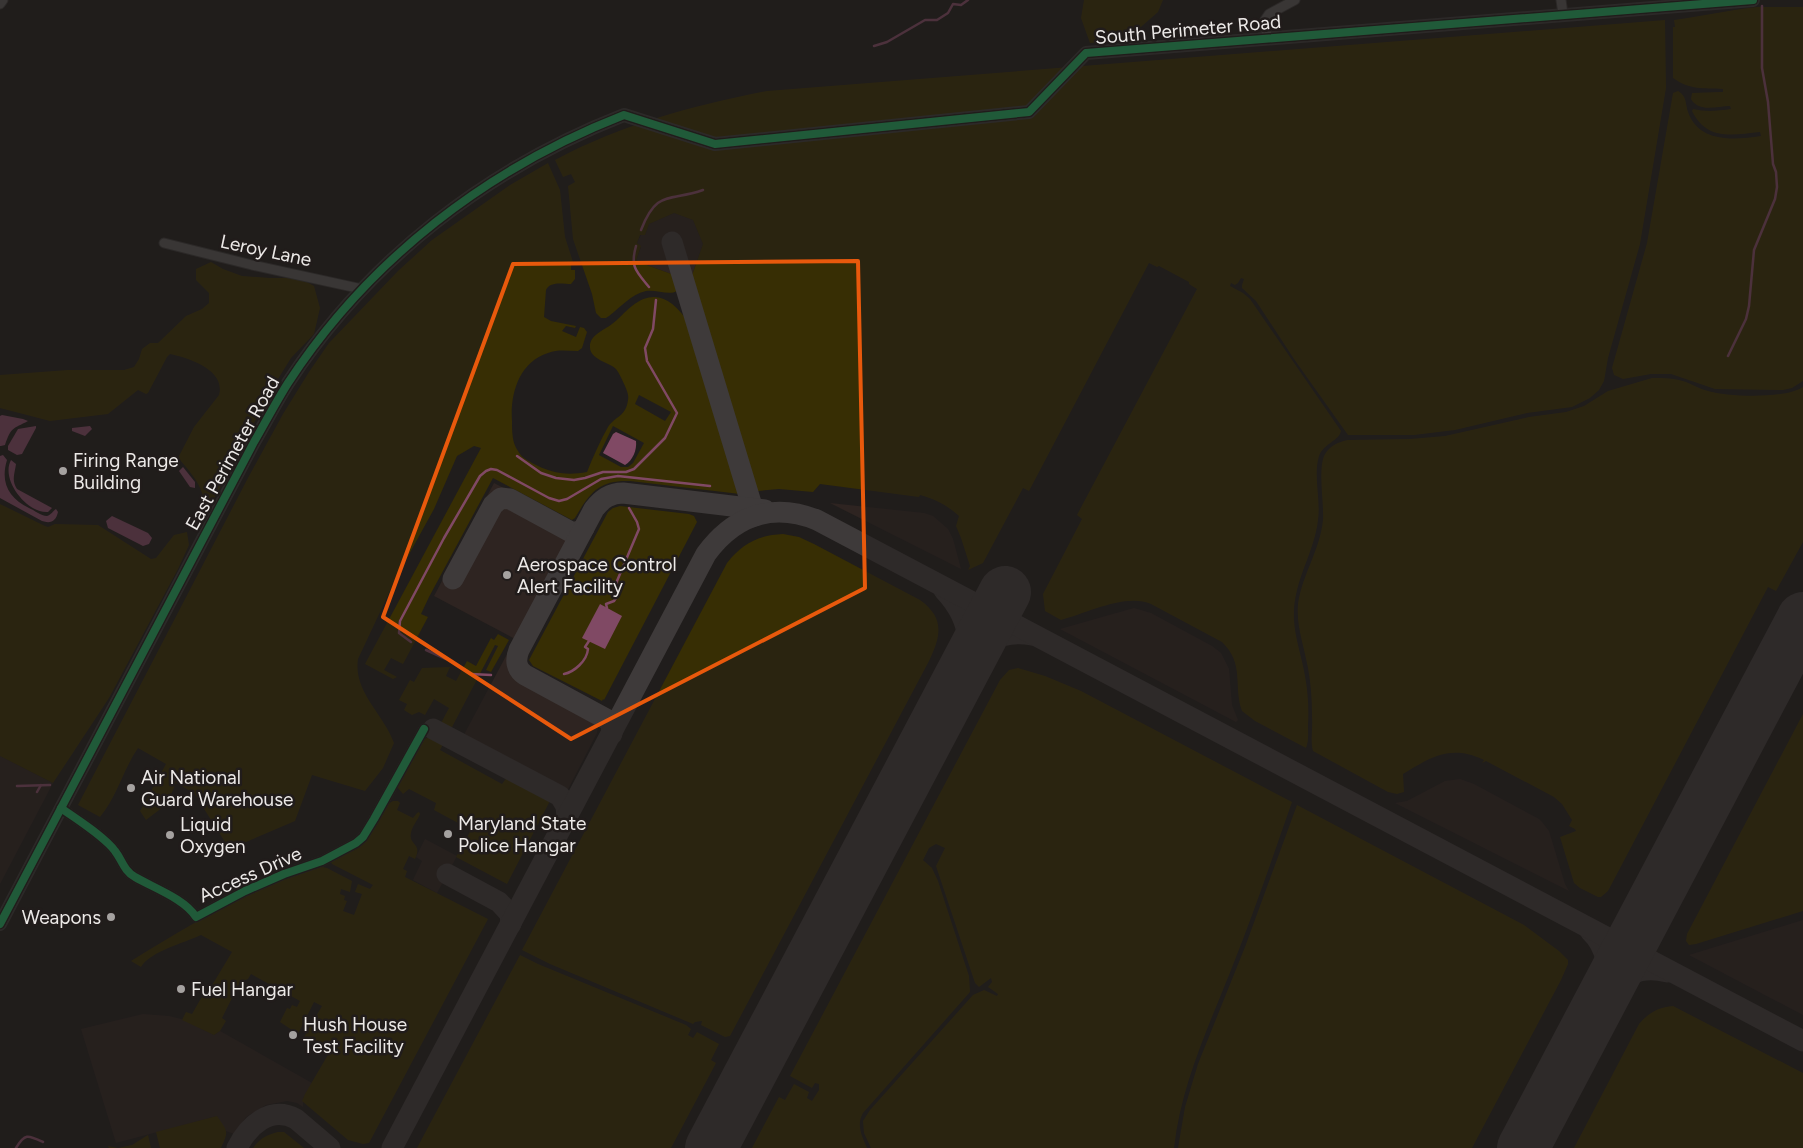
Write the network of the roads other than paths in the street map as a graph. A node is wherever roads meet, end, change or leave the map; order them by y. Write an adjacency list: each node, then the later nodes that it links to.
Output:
1 (3, 0): 5 (street)
2 (1295, 0): 7 (street)
3 (1561, 0): 6 (street)
4 (1753, 0): 6 (street, South Perimeter Road)
5 (0, 4)
6 (1563, 14): 7 (street, South Perimeter Road)
7 (1268, 38): 8 (street, South Perimeter Road)
8 (624, 114): 10 (street, East Perimeter Road)
9 (164, 243): 10 (street, Leroy Lane)
10 (362, 289): 12 (street, East Perimeter Road)
11 (424, 728): 12 (street, Access Drive)
12 (61, 808): 13 (street, East Perimeter Road)
13 (0, 924)

